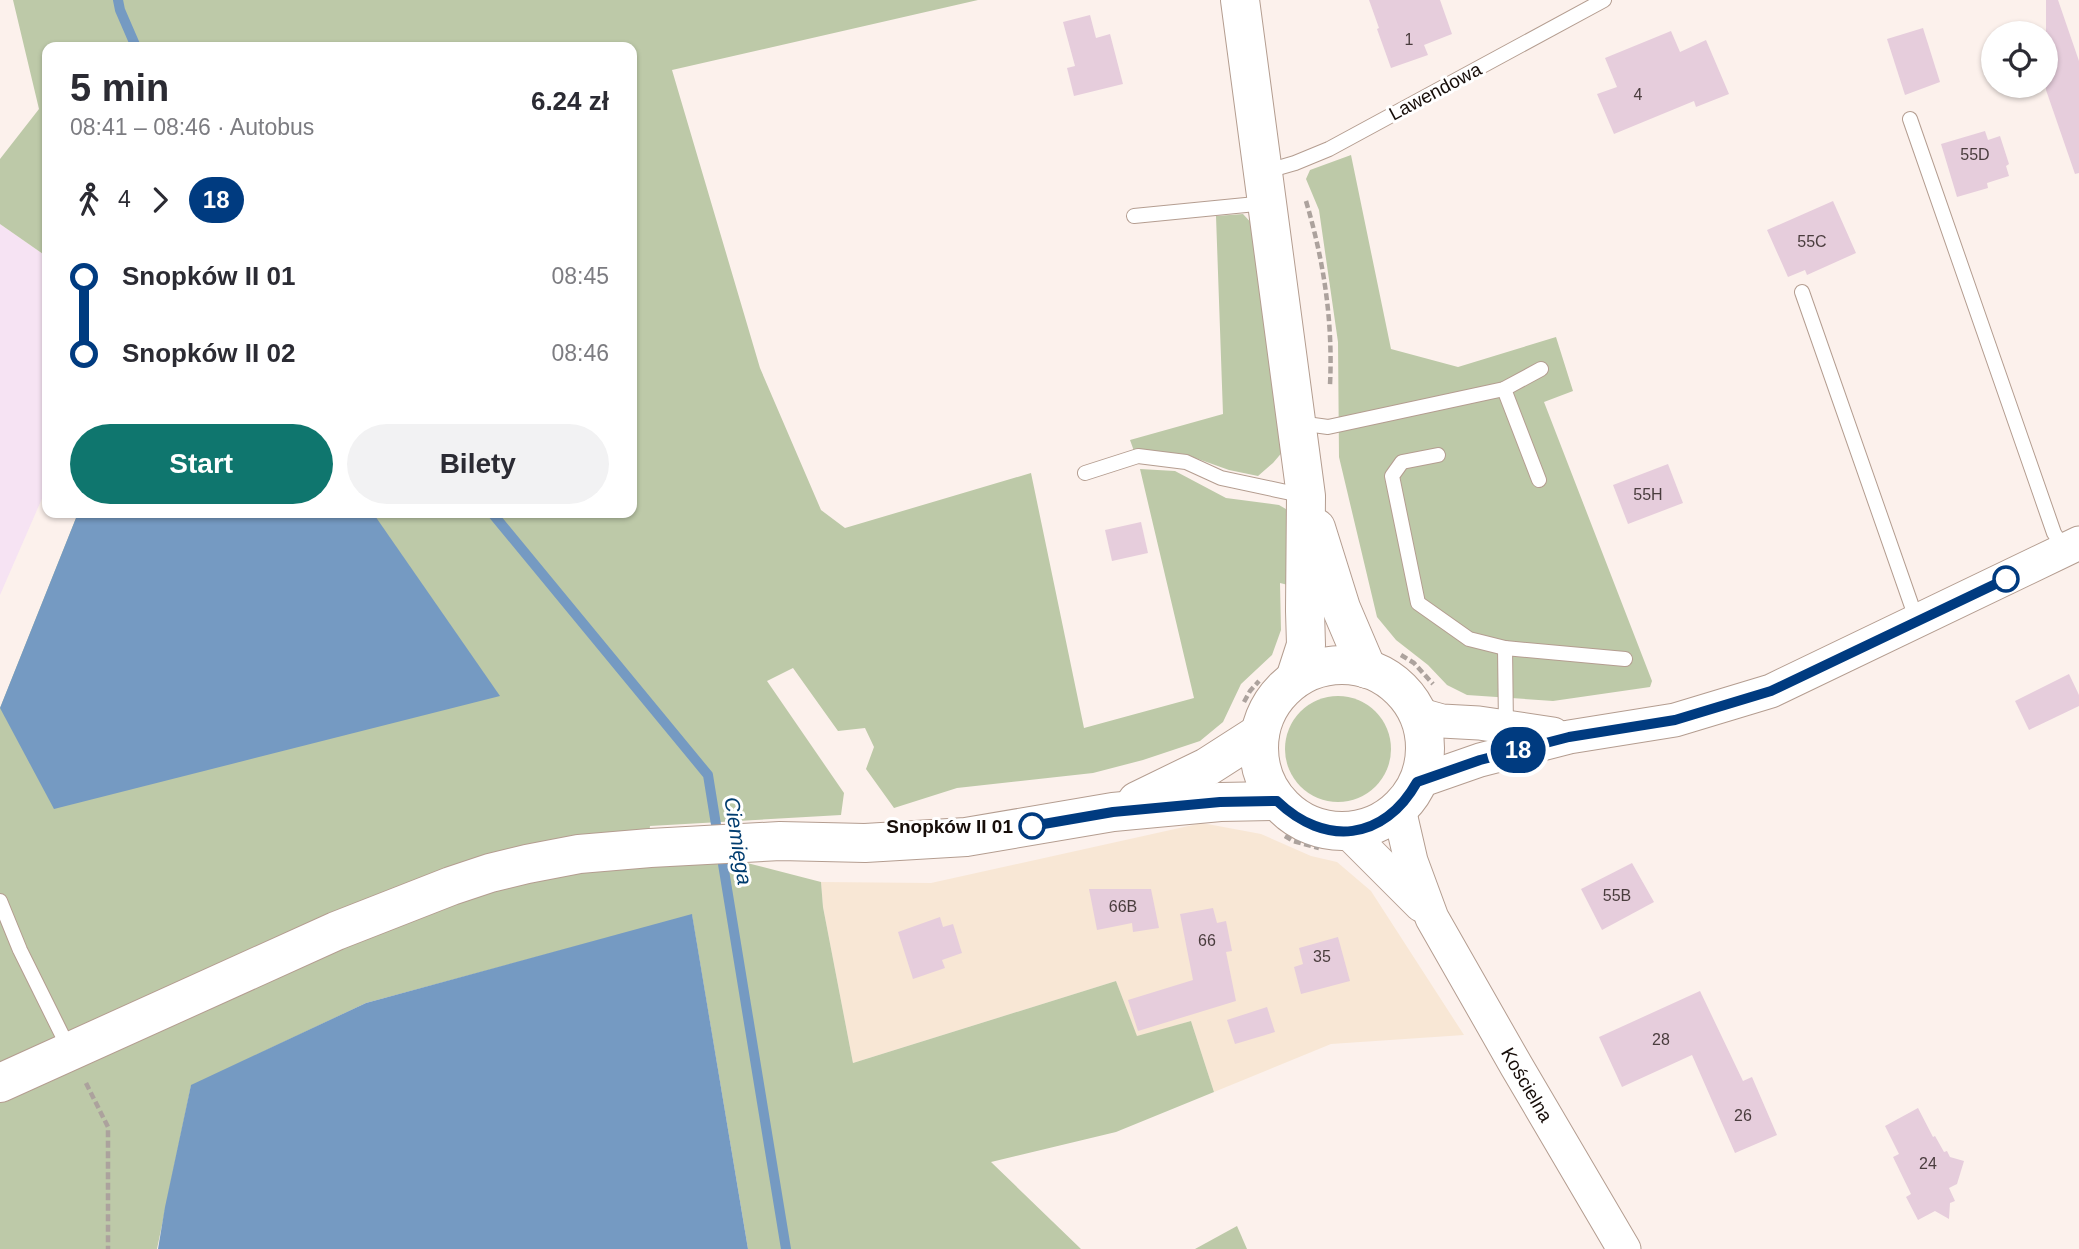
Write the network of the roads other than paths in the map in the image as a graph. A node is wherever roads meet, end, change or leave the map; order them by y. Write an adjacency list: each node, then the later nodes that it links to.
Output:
1 (1240, 0): 4 (main road)
2 (1604, 0): 4 (lane, Lawendowa)
3 (1910, 119): 14 (lane)
4 (1265, 188): 5 (lane, Lawendowa); 9 (main road)
5 (1134, 216)
6 (1802, 292): 15 (lane)
7 (1541, 369): 8 (lane)
8 (1504, 389): 9 (lane); 12 (lane)
9 (1298, 423): 13 (main road)
10 (1438, 455): 16 (lane)
11 (1085, 472): 13 (lane)
12 (1539, 480)
13 (1306, 496): 18 (main road); 19 (main road)
14 (2072, 546): 15 (street)
15 (1917, 621): 23 (street)
16 (1505, 648): 17 (lane); 22 (lane)
17 (1625, 659)
18 (1380, 660): 19 (main road); 20 (main road)
19 (1279, 677): 21 (main road)
20 (1428, 702): 22 (street); 24 (main road)
21 (1251, 721): 25 (main road); 26 (main road)
22 (1506, 727): 23 (street)
23 (1569, 737): 24 (street)
24 (1408, 796): 27 (main road); 29 (street, Kościelna)
25 (1113, 812): 26 (main road); 30 (main road)
26 (1277, 816): 27 (main road)
27 (1335, 841): 29 (street, Kościelna)
28 (0, 901): 30 (lane)
29 (1432, 918): 32 (street, Kościelna)
30 (71, 1052): 31 (main road)
31 (0, 1083)
32 (1624, 1249)

